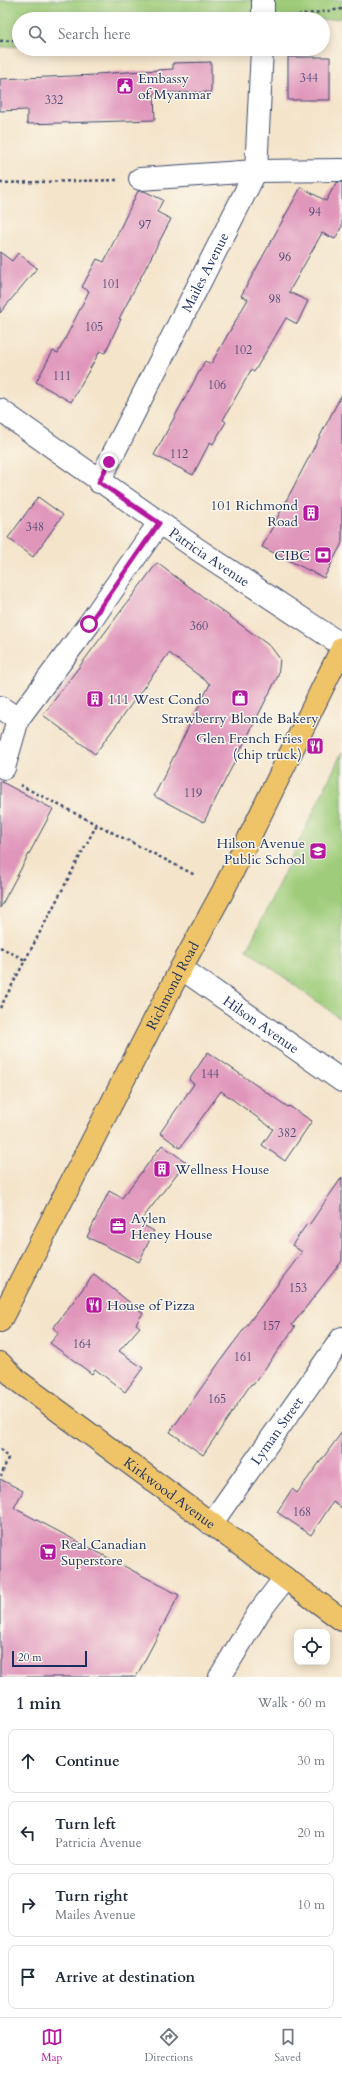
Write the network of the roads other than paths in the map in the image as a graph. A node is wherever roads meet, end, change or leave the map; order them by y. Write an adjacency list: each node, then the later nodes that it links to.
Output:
1 (263, 0): 2 (street)
2 (270, 12)
3 (262, 56): 5 (street, Mailes Avenue)
4 (342, 170): 5 (street)
5 (256, 171): 6 (street); 8 (street, Mailes Avenue)
6 (140, 179)
7 (0, 410): 8 (street, Patricia Avenue)
8 (99, 482): 9 (street, Patricia Avenue)
9 (159, 523): 10 (street, Patricia Avenue); 13 (street)
10 (342, 645)
11 (342, 648): 15 (main road, Richmond Road)
12 (0, 707): 13 (street)
13 (18, 719): 14 (street)
14 (4, 768)
15 (181, 968): 16 (street, Hilson Avenue); 17 (main road, Richmond Road)
16 (342, 1081)
17 (0, 1321)
18 (342, 1338): 20 (street, Lyman Street)
19 (0, 1363): 20 (main road, Kirkwood Avenue)
20 (210, 1524): 21 (main road, Kirkwood Avenue)
21 (285, 1578): 22 (main road, Kirkwood Avenue); 23 (street)
22 (342, 1620)
23 (220, 1677)

